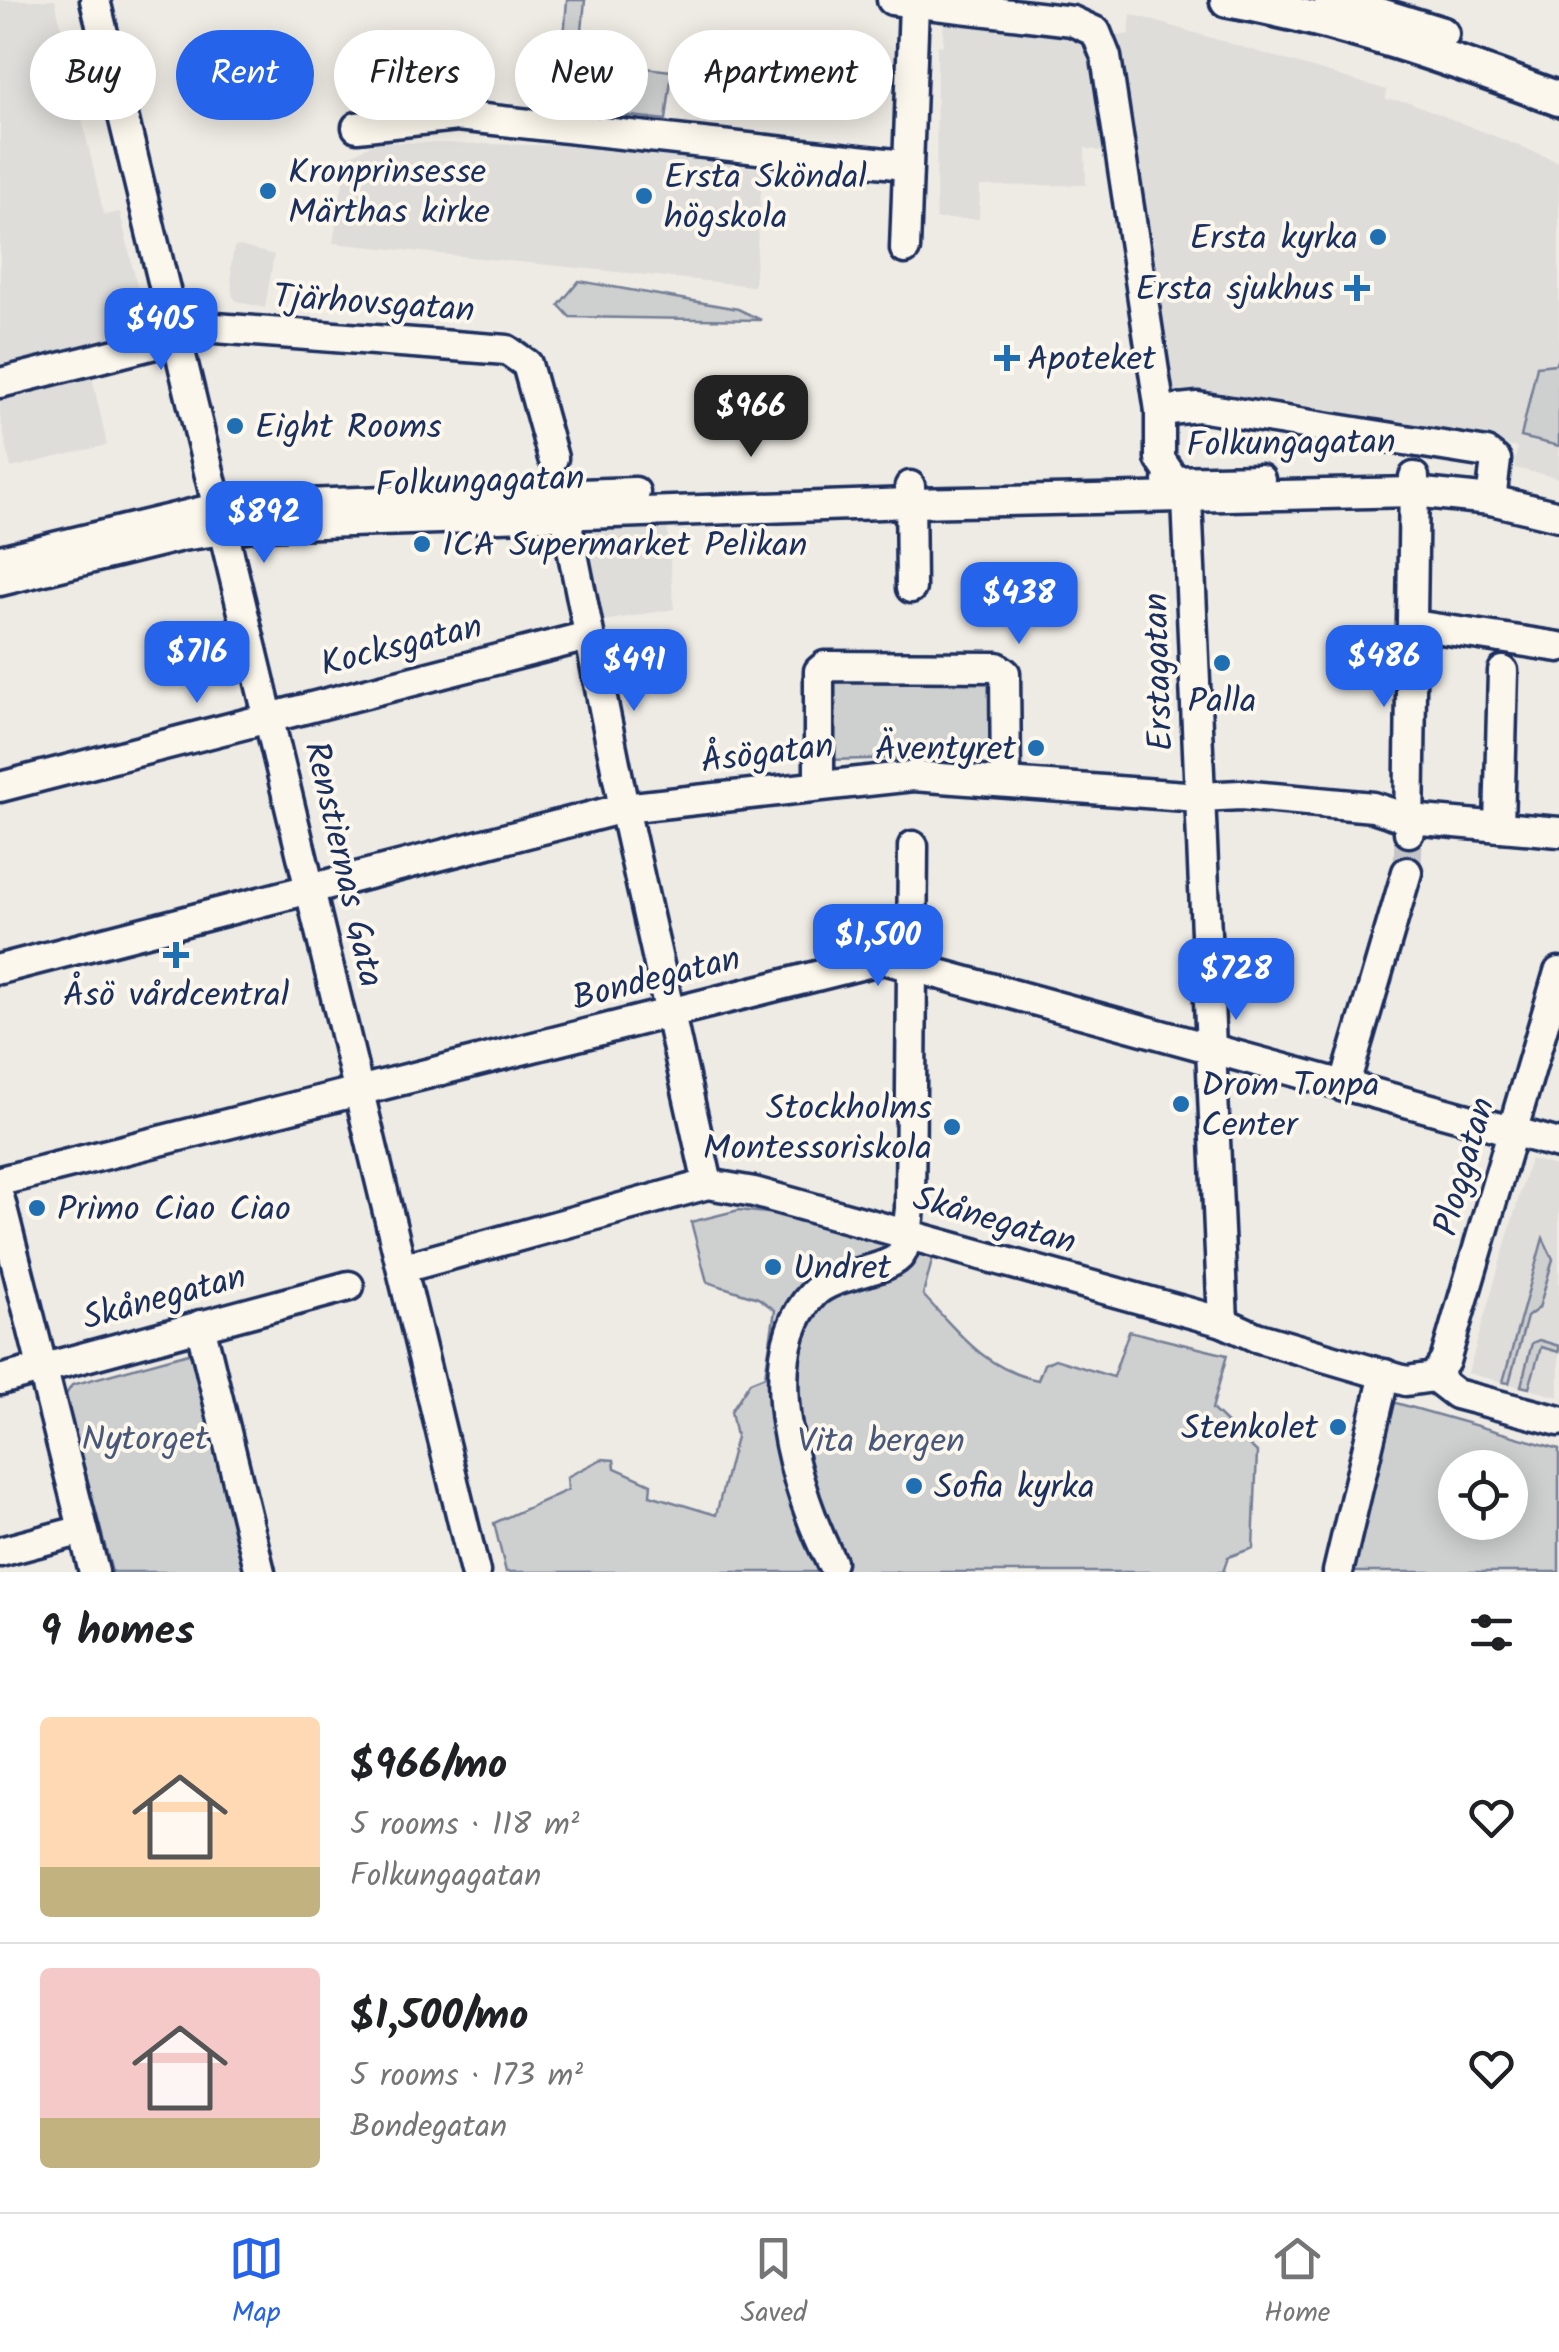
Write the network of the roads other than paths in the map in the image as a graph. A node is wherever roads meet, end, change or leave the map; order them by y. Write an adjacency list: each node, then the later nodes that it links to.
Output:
1 (95, 0): 10 (street, Renstiernas Gata)
2 (1226, 0): 6 (main road)
3 (1331, 0): 5 (main road)
4 (903, 2): 8 (street); 12 (street, Erstagatan)
5 (1559, 78)
6 (1559, 100)
7 (357, 127): 8 (street)
8 (904, 164): 9 (street)
9 (904, 248)
10 (178, 338): 11 (street, Tjärhovsgatan); 13 (street, Tjärhovsgatan); 21 (street, Renstiernas Gata)
11 (0, 383)
12 (1160, 411): 15 (street, Erstagatan); 16 (street, Folkungagatan)
13 (554, 458)
14 (1414, 485): 15 (street, Folkungagatan); 16 (street, Folkungagatan); 25 (street)
15 (1180, 490): 17 (street, Folkungagatan); 33 (street, Erstagatan)
16 (1492, 493): 18 (street, Folkungagatan); 20 (street, Folkungagatan)
17 (910, 494): 19 (street, Folkungagatan); 21 (street, Folkungagatan); 24 (street)
18 (1559, 500)
19 (566, 514): 21 (street, Folkungagatan); 26 (street)
20 (1559, 516)
21 (222, 518): 22 (street, Folkungagatan); 23 (street, Folkungagatan); 29 (street, Renstiernas Gata)
22 (0, 560)
23 (0, 582)
24 (911, 588)
25 (1414, 624): 27 (street); 35 (street)
26 (588, 636): 29 (street, Kocksgatan); 34 (street)
27 (1559, 647)
28 (1503, 671): 36 (street)
29 (271, 716): 32 (street, Kocksgatan); 40 (street, Renstiernas Gata)
30 (1006, 781): 31 (street, Åsögatan); 31 (street); 33 (street, Åsögatan)
31 (819, 783): 34 (street, Åsögatan)
32 (0, 787)
33 (1199, 796): 35 (street, Åsögatan); 45 (street, Erstagatan)
34 (624, 808): 40 (street, Åsögatan); 44 (street)
35 (1410, 826): 36 (street, Åsögatan)
36 (1499, 827): 37 (street, Åsögatan)
37 (1559, 832)
38 (913, 846): 41 (street)
39 (1407, 872): 46 (street)
40 (312, 886): 42 (street, Åsögatan); 47 (street, Renstiernas Gata)
41 (911, 966): 44 (street, Bondegatan); 45 (street, Bondegatan); 53 (street)
42 (0, 969)
43 (1559, 972): 48 (street, Ploggatan)
44 (668, 1013): 47 (street, Bondegatan); 51 (street)
45 (1209, 1051): 46 (street, Bondegatan); 56 (street, Erstagatan)
46 (1344, 1087): 48 (street, Bondegatan)
47 (359, 1092): 50 (street, Bondegatan); 54 (street, Renstiernas Gata)
48 (1512, 1132): 49 (street, Bondegatan); 60 (street, Ploggatan)
49 (1559, 1144)
50 (0, 1181)
51 (708, 1184): 53 (street, Skånegatan); 54 (street, Skånegatan)
52 (0, 1200): 58 (street)
53 (906, 1233): 56 (street, Skånegatan); 65 (street)
54 (403, 1268): 68 (street, Renstiernas Gata)
55 (348, 1286): 57 (street, Skånegatan)
56 (1222, 1322): 59 (street, Skånegatan)
57 (200, 1325): 58 (street, Skånegatan); 67 (street)
58 (44, 1368): 61 (street, Skånegatan); 63 (street)
59 (1384, 1374): 60 (street, Skånegatan); 69 (street)
60 (1434, 1377): 62 (street, Skånegatan)
61 (0, 1380)
62 (1559, 1421)
63 (83, 1530): 64 (street); 66 (street)
64 (0, 1552)
65 (830, 1562)
66 (94, 1572)
67 (260, 1572)
68 (475, 1572)
69 (1338, 1572)

